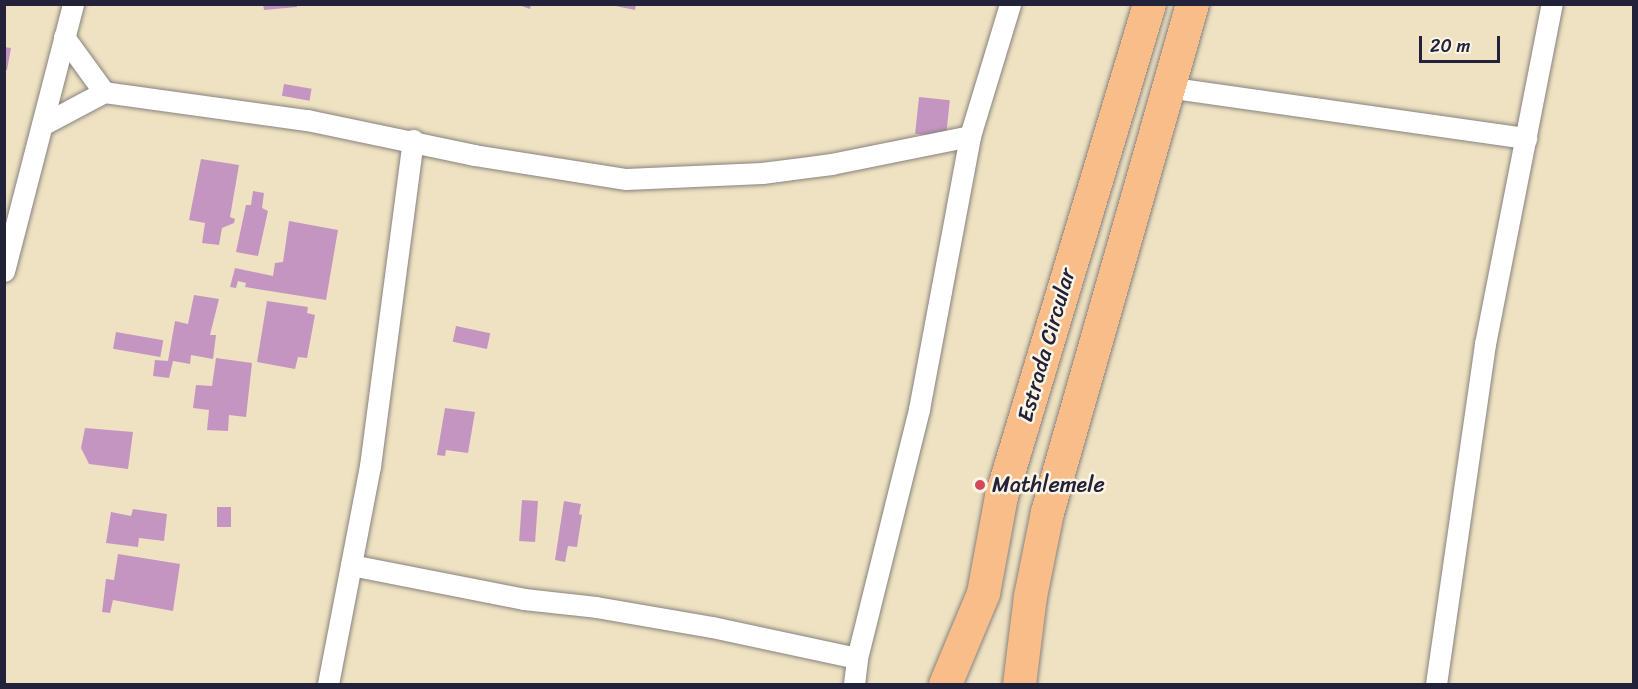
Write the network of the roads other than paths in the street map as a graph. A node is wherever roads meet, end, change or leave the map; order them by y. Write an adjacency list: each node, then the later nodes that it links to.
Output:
1 (73, 4): 6 (street)
2 (1010, 4): 10 (street)
3 (1149, 4): 18 (main road, Estrada Circular)
4 (1192, 4): 7 (main road, Estrada Circular)
5 (1552, 4): 11 (street)
6 (64, 37): 8 (street); 9 (street)
7 (1167, 87): 11 (street); 19 (main road, Estrada Circular)
8 (104, 92): 9 (street); 12 (street)
9 (42, 125): 13 (street)
10 (970, 136): 12 (street); 15 (street)
11 (1526, 138): 20 (street)
12 (413, 140): 14 (street)
13 (4, 271)
14 (351, 565): 15 (street); 16 (street)
15 (857, 658): 17 (street)
16 (328, 684)
17 (854, 684)
18 (945, 684)
19 (1019, 684)
20 (1436, 684)

